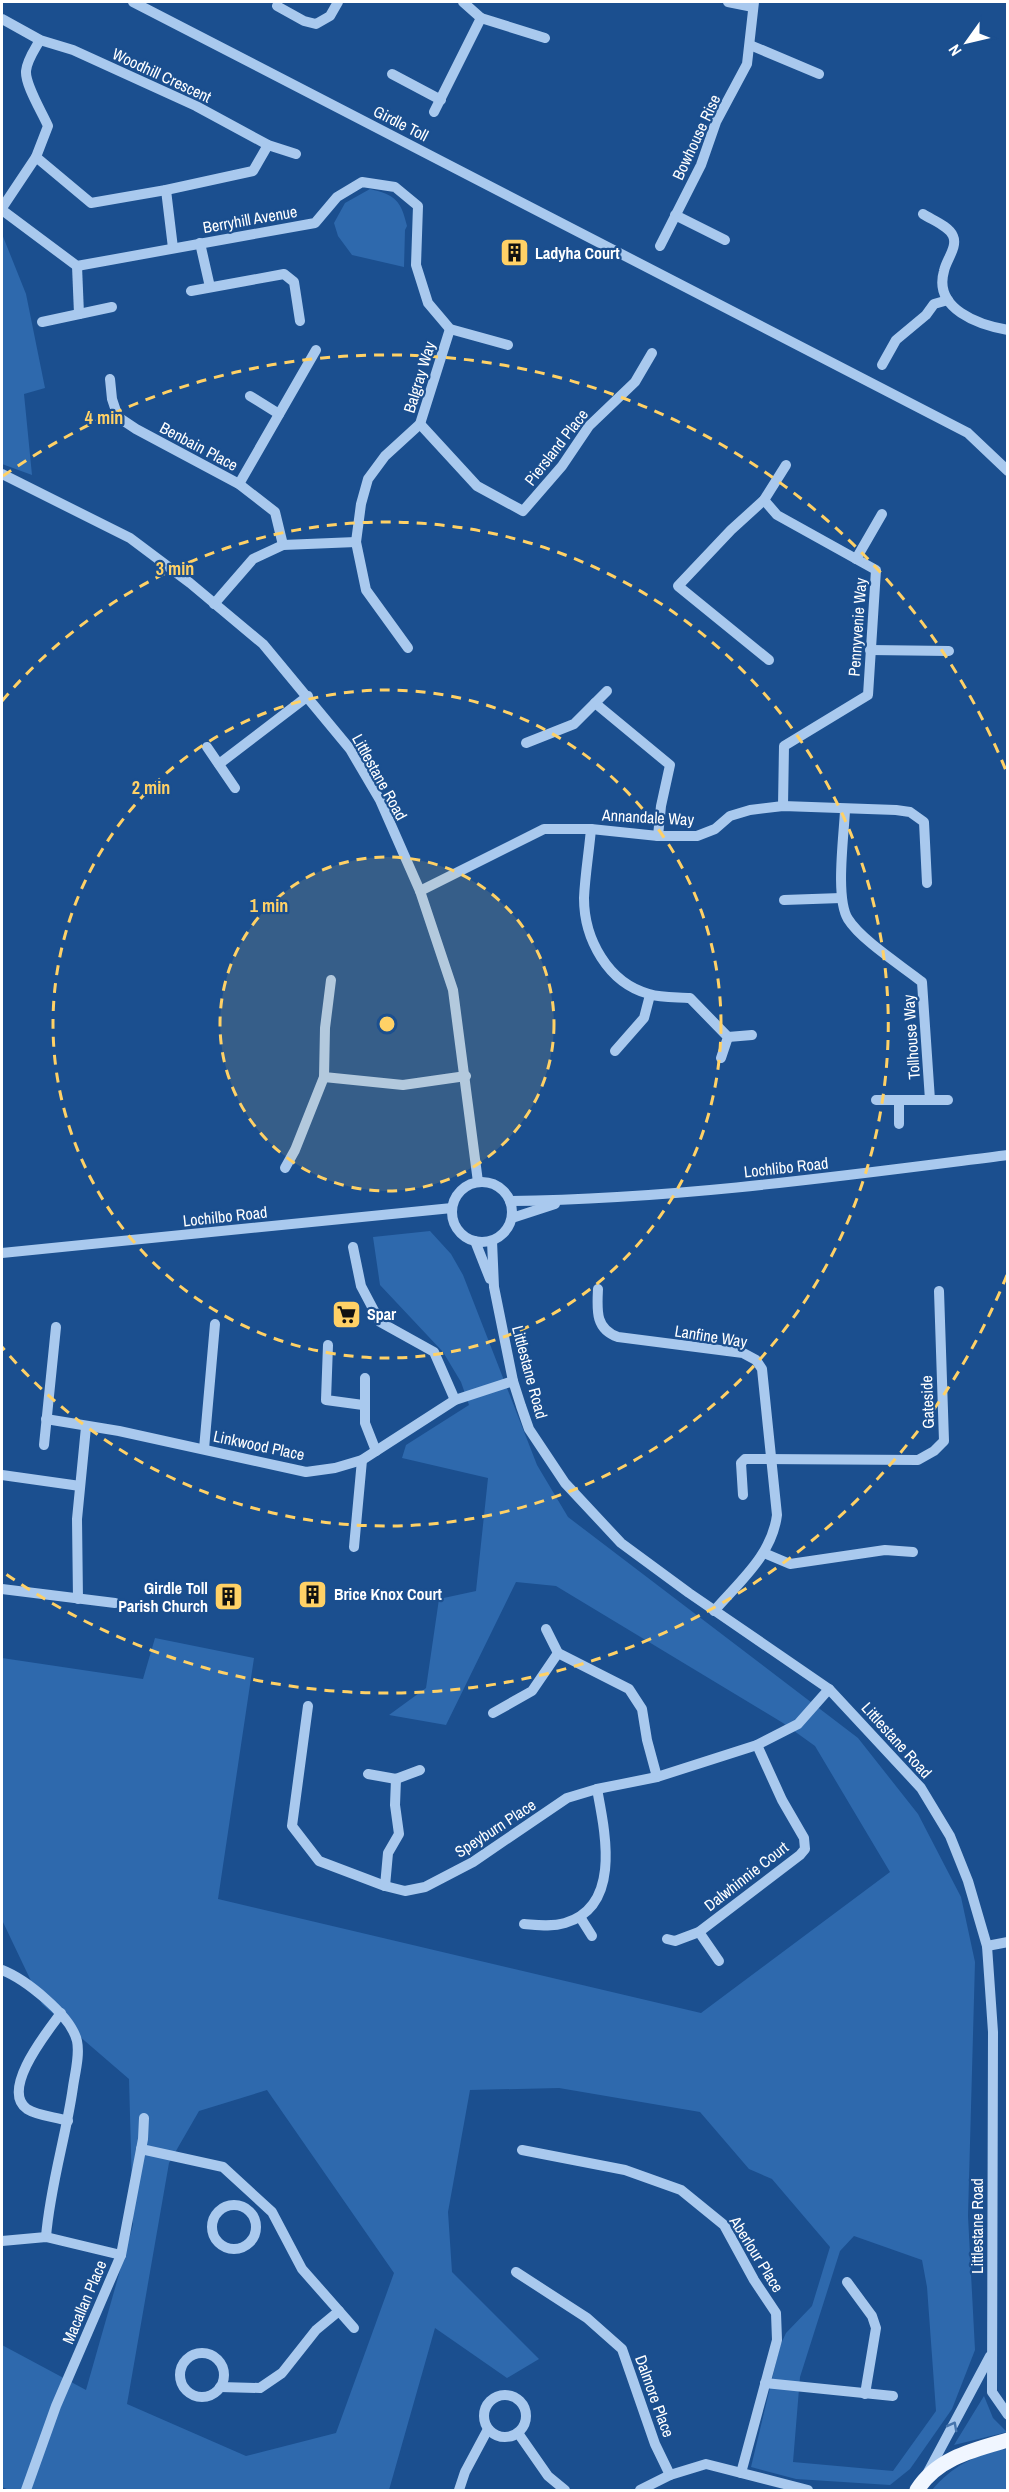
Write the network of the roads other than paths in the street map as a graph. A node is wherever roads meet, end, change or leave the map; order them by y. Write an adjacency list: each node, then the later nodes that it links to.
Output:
1 (133, 2): 46 (street, Girdle Toll)
2 (338, 2): 6 (street)
3 (463, 2): 7 (street)
4 (728, 2): 5 (street)
5 (754, 4): 11 (street, Bowhouse Rise)
6 (277, 6)
7 (480, 18): 9 (street); 14 (street)
8 (2, 19): 10 (street, Woodhill Crescent)
9 (545, 38)
10 (40, 40): 16 (street, Woodhill Crescent); 18 (street)
11 (750, 45): 13 (street); 22 (street, Bowhouse Rise)
12 (392, 74): 14 (street)
13 (819, 74)
14 (441, 100): 15 (street)
15 (434, 112)
16 (268, 145): 17 (street, Woodhill Crescent); 19 (street)
17 (296, 154)
18 (36, 157): 19 (street); 20 (street)
19 (166, 190): 26 (street)
20 (2, 209): 27 (street)
21 (923, 214): 30 (street)
22 (675, 215): 23 (street); 25 (street, Bowhouse Rise)
23 (725, 240)
24 (200, 243): 26 (street, Berryhill Avenue); 28 (street); 35 (street, Berryhill Avenue)
25 (660, 246)
26 (173, 248): 27 (street, Berryhill Avenue)
27 (77, 266): 32 (street)
28 (210, 287): 29 (street); 33 (street)
29 (191, 291)
30 (948, 300): 36 (street); 40 (street)
31 (112, 307): 32 (street)
32 (79, 314): 34 (street)
33 (300, 321)
34 (42, 322)
35 (450, 329): 37 (street); 44 (street, Balgray Way)
36 (1008, 330)
37 (508, 345)
38 (316, 350): 43 (street, Benbain Place)
39 (652, 353): 44 (street, Piersland Place)
40 (882, 365)
41 (110, 378): 48 (street, Benbain Place)
42 (250, 396): 43 (street)
43 (279, 414): 48 (street, Benbain Place)
44 (420, 424): 51 (street, Balgray Way)
45 (786, 465): 49 (street)
46 (1008, 471)
47 (2, 474): 54 (street, Littlestane Road)
48 (239, 484): 52 (street, Benbain Place)
49 (764, 500): 53 (street, Pennyvenie Way); 58 (street)
50 (882, 514): 53 (street)
51 (356, 542): 52 (street); 55 (street, Balgray Way)
52 (283, 545): 54 (street)
53 (856, 559): 56 (street, Pennyvenie Way)
54 (213, 604): 60 (street, Littlestane Road)
55 (408, 648)
56 (870, 650): 57 (street); 66 (street, Pennyvenie Way)
57 (949, 651)
58 (770, 660)
59 (607, 691): 61 (street)
60 (308, 696): 64 (street); 71 (street, Littlestane Road)
61 (595, 703): 62 (street); 69 (street)
62 (526, 743)
63 (207, 747): 64 (street)
64 (219, 764): 65 (street)
65 (236, 788)
66 (783, 806): 67 (street, Annandale Way); 69 (street, Annandale Way)
67 (845, 810): 70 (street, Annandale Way); 72 (street, Tollhouse Way)
68 (591, 829): 69 (street, Annandale Way); 71 (street, Annandale Way); 75 (street)
69 (658, 836)
70 (927, 883)
71 (420, 891): 80 (street, Littlestane Road)
72 (841, 898): 73 (street); 84 (street, Tollhouse Way)
73 (784, 900)
74 (331, 980): 81 (street)
75 (650, 995): 77 (street); 78 (street)
76 (752, 1035): 77 (street)
77 (728, 1038): 79 (street)
78 (615, 1051)
79 (721, 1058)
80 (466, 1076): 81 (street); 89 (street, Littlestane Road)
81 (324, 1077): 88 (street)
82 (876, 1100): 83 (street, Tollhouse Way)
83 (899, 1100): 84 (street, Tollhouse Way); 86 (street)
84 (930, 1100): 85 (street)
85 (948, 1100)
86 (899, 1124)
87 (1008, 1155): 90 (street, Lochlibo Road)
88 (285, 1168)
89 (478, 1182): 91 (street); 92 (street)
90 (567, 1200): 91 (street); 93 (street)
91 (510, 1201): 93 (street)
92 (452, 1209): 94 (street); 97 (street, Lochilbo Road)
93 (512, 1218): 95 (street)
94 (475, 1241): 95 (street); 98 (street, Littlestane Road)
95 (492, 1241): 98 (street, Littlestane Road)
96 (353, 1246): 106 (street)
97 (2, 1253)
98 (494, 1287): 105 (street, Littlestane Road)
99 (598, 1288): 113 (street, Lanfine Way)
100 (939, 1291): 113 (street, Gateside)
101 (215, 1324): 111 (street)
102 (56, 1327): 108 (street)
103 (328, 1346): 107 (street)
104 (365, 1378): 107 (street)
105 (513, 1381): 106 (street, Linkwood Place); 124 (street, Littlestane Road)
106 (455, 1400): 112 (street, Linkwood Place)
107 (363, 1405): 112 (street)
108 (46, 1419): 109 (street, Linkwood Place); 110 (street)
109 (86, 1427): 111 (street, Linkwood Place); 116 (street)
110 (44, 1445)
111 (204, 1449): 114 (street, Linkwood Place)
112 (376, 1451): 114 (street, Linkwood Place)
113 (771, 1458): 117 (street, Gateside); 120 (street, Lanfine Way)
114 (362, 1460): 118 (street)
115 (2, 1475): 116 (street)
116 (80, 1486): 122 (street)
117 (743, 1495)
118 (354, 1547)
119 (913, 1552): 120 (street)
120 (764, 1553): 124 (street, Lanfine Way)
121 (2, 1589): 122 (street)
122 (78, 1599): 123 (street)
123 (115, 1603)
124 (714, 1611): 127 (street, Littlestane Road)
125 (546, 1629): 126 (street)
126 (558, 1653): 129 (street); 133 (street)
127 (829, 1689): 130 (street, Speyburn Place); 143 (street, Littlestane Road)
128 (308, 1706): 136 (street, Speyburn Place)
129 (493, 1713)
130 (757, 1745): 133 (street, Speyburn Place); 139 (street, Dalwhinnie Court)
131 (420, 1770): 134 (street)
132 (368, 1774): 134 (street)
133 (657, 1777): 135 (street, Speyburn Place)
134 (396, 1779): 136 (street)
135 (597, 1789): 136 (street, Speyburn Place); 137 (street)
136 (385, 1886)
137 (580, 1917): 138 (street); 140 (street)
138 (524, 1924)
139 (699, 1932): 141 (street, Dalwhinnie Court); 144 (street)
140 (592, 1936)
141 (667, 1939)
142 (1008, 1942): 143 (street)
143 (987, 1946): 160 (street, Littlestane Road)
144 (719, 1961)
145 (2, 1970): 146 (street)
146 (61, 2013): 148 (street); 148 (street)
147 (144, 2118): 149 (street, Macallan Place)
148 (68, 2121): 153 (street)
149 (141, 2149): 151 (street); 155 (street, Macallan Place)
150 (522, 2150): 161 (street, Aberlour Place)
151 (272, 2212): 152 (street); 158 (street)
152 (255, 2220): 152 (street)
153 (46, 2237): 154 (street); 155 (street)
154 (2, 2241)
155 (121, 2255): 172 (street, Macallan Place)
156 (516, 2272): 170 (street, Dalmore Place)
157 (847, 2282): 163 (street)
158 (339, 2312): 159 (street); 162 (street)
159 (354, 2328)
160 (991, 2354): 165 (street, Littlestane Road); 171 (street, Littlestane Road, one-way to 160)
161 (765, 2383): 163 (street); 169 (street, Aberlour Place)
162 (220, 2387): 162 (street)
163 (866, 2394): 164 (street)
164 (893, 2396)
165 (1008, 2415)
166 (488, 2429): 167 (street); 167 (street); 173 (street)
167 (518, 2433): 174 (street)
168 (1008, 2440): 171 (main road)
169 (741, 2473): 170 (street); 176 (street)
170 (670, 2475): 175 (street)
171 (918, 2487)
172 (26, 2490)
173 (459, 2490)
174 (565, 2490)
175 (640, 2490)
176 (808, 2490)

